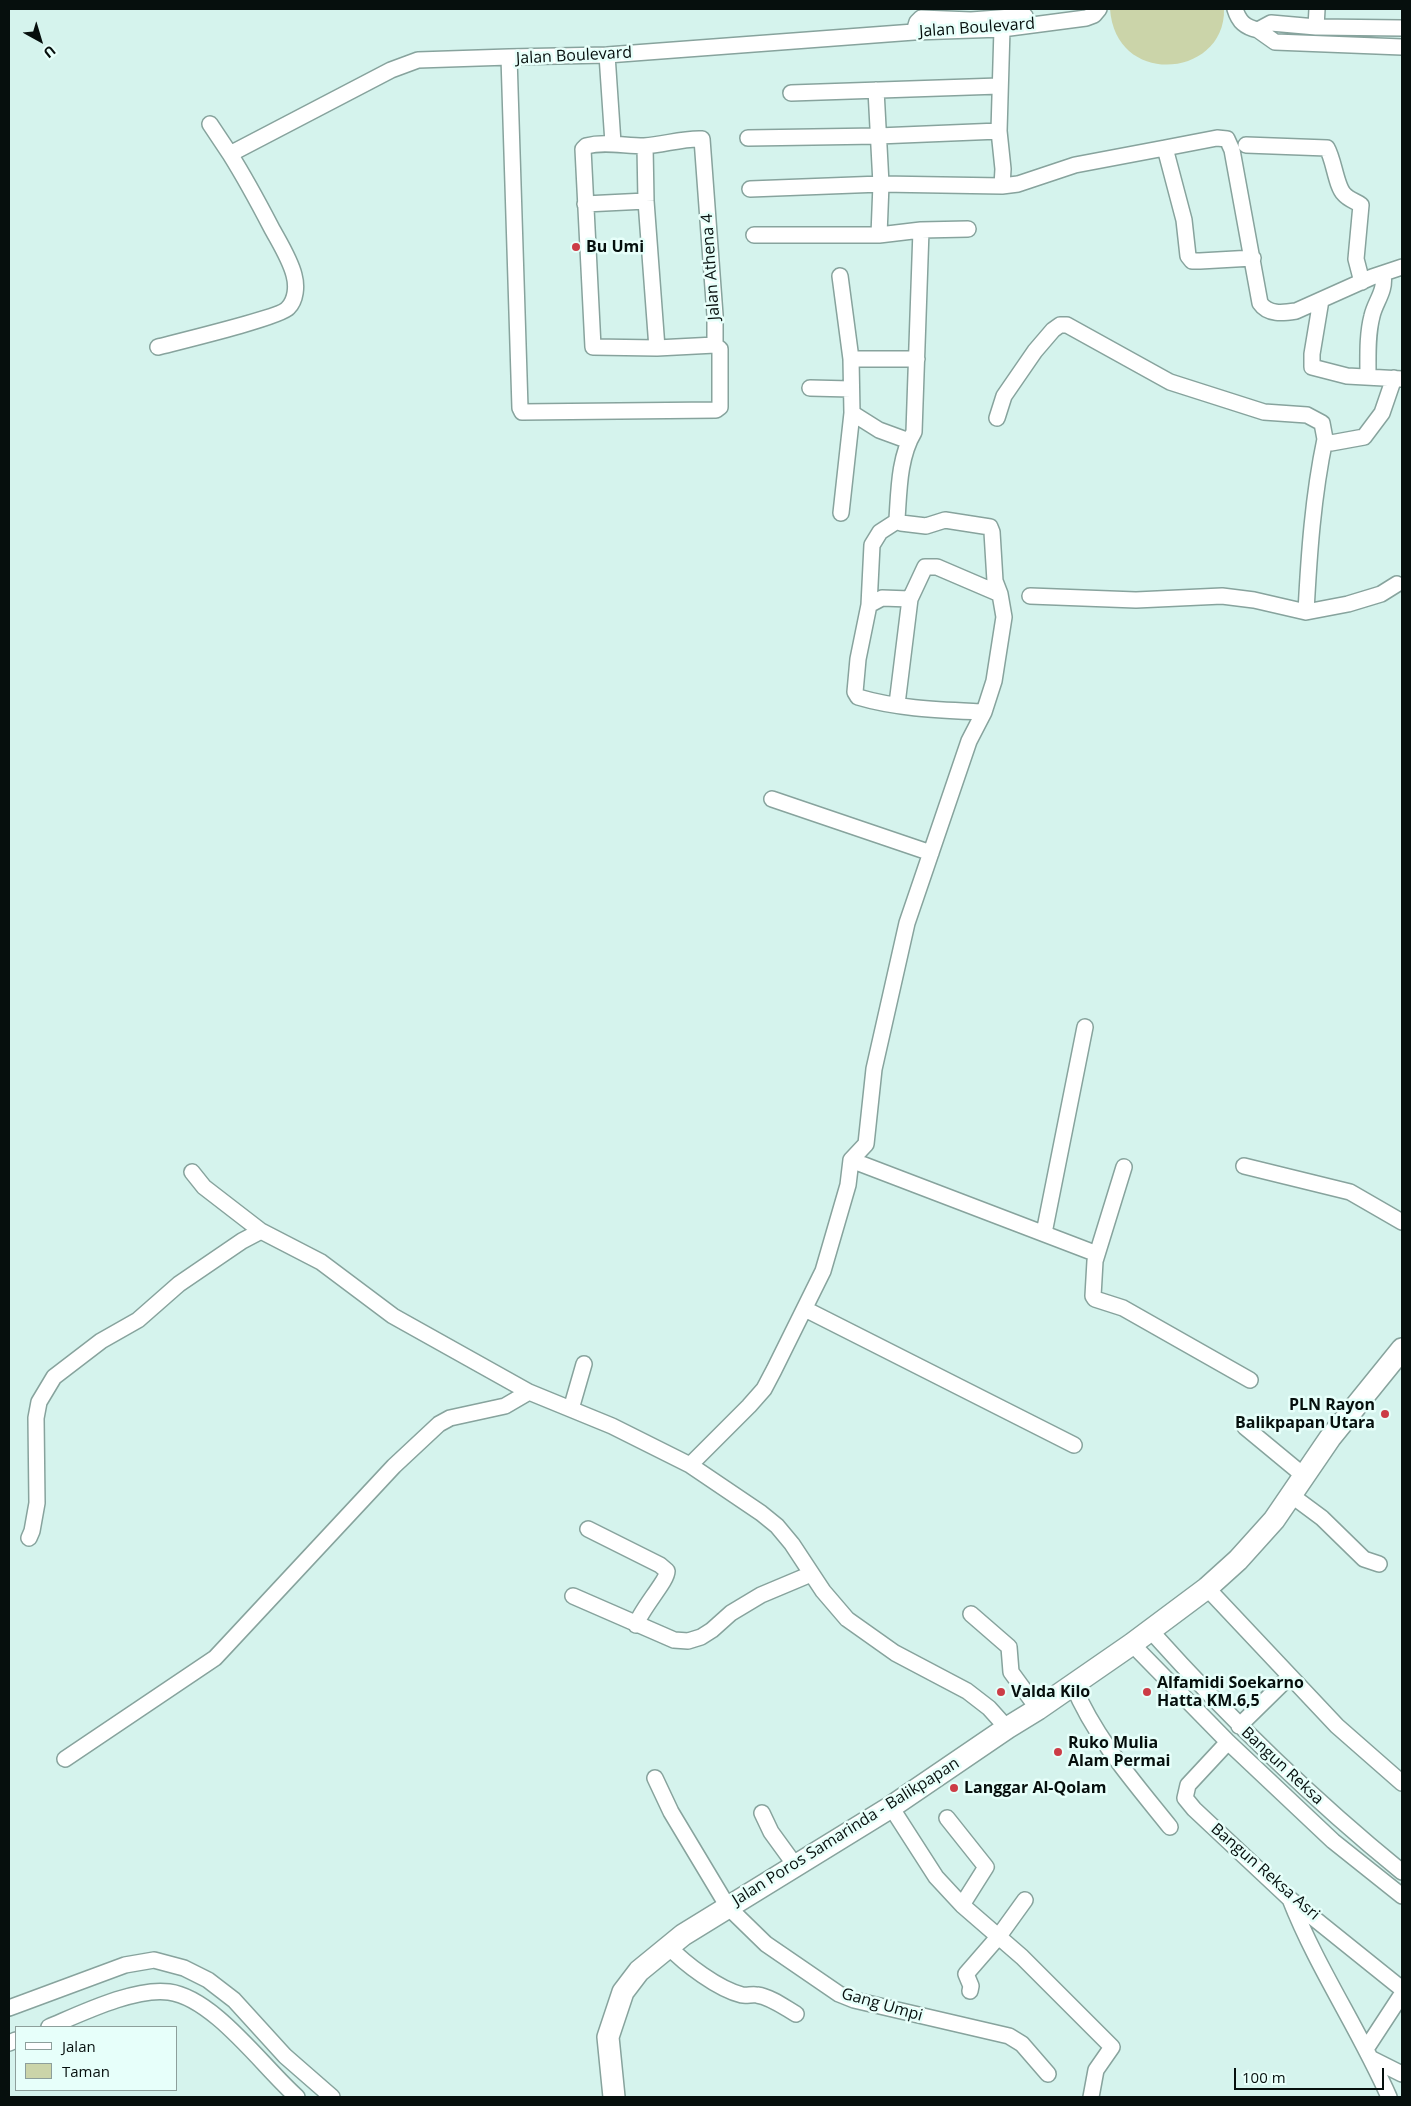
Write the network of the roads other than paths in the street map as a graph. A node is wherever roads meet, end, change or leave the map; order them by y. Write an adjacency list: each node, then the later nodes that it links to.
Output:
1 (1078, 9): 5 (street)
2 (1098, 9): 9 (street, Jalan Boulevard)
3 (1235, 9): 6 (street)
4 (1317, 9): 7 (street)
5 (987, 13): 10 (street)
6 (1264, 26): 7 (street); 11 (street)
7 (1316, 27): 8 (street)
8 (1402, 28)
9 (1002, 30): 10 (street, Jalan Boulevard); 14 (street)
10 (914, 32): 12 (street, Jalan Boulevard)
11 (1402, 46)
12 (606, 55): 13 (street, Jalan Boulevard); 21 (street)
13 (509, 57): 25 (street); 49 (street, Jalan Boulevard)
14 (999, 86): 15 (street); 18 (street)
15 (876, 90): 16 (street); 19 (street)
16 (791, 93)
17 (210, 124): 25 (street)
18 (999, 131): 19 (street); 27 (street)
19 (878, 136): 20 (street); 26 (street)
20 (748, 138)
21 (613, 143): 22 (street); 30 (street)
22 (645, 146): 29 (street); 40 (street, Jalan Athena 4)
23 (1246, 146): 38 (street)
24 (1164, 148): 27 (street); 35 (street); 35 (street)
25 (230, 154): 41 (street)
26 (881, 184): 27 (street); 28 (street); 34 (street)
27 (1002, 186)
28 (750, 189)
29 (646, 201): 30 (street); 42 (street)
30 (585, 204): 42 (street)
31 (968, 229): 32 (street)
32 (921, 230): 34 (street); 44 (street)
33 (754, 235): 34 (street)
34 (879, 235)
35 (1253, 258): 39 (street)
36 (1402, 268): 38 (street)
37 (840, 276): 43 (street)
38 (1372, 278): 39 (street); 45 (street)
39 (1321, 300): 45 (street)
40 (715, 344): 42 (street); 49 (street, Jalan Athena 4)
41 (158, 347)
42 (657, 348)
43 (850, 359): 44 (street); 48 (street)
44 (917, 359): 53 (street)
45 (1368, 376): 46 (street)
46 (1398, 378): 52 (street)
47 (810, 388): 48 (street)
48 (851, 389): 50 (street)
49 (720, 407)
50 (852, 413): 53 (street); 54 (street)
51 (997, 418): 52 (street)
52 (1325, 439): 61 (street)
53 (908, 441): 55 (street)
54 (841, 513)
55 (897, 521): 57 (street); 60 (street)
56 (1397, 584): 61 (street)
57 (1000, 594): 59 (street); 63 (street)
58 (1030, 596): 61 (street)
59 (910, 599): 60 (street); 62 (street)
60 (869, 605): 62 (street)
61 (1306, 612)
62 (897, 704): 63 (street)
63 (984, 712): 65 (street)
64 (772, 799): 65 (street)
65 (931, 853): 67 (street)
66 (1086, 1027): 73 (street)
67 (851, 1160): 73 (street); 75 (street)
68 (1244, 1166): 71 (street)
69 (1124, 1167): 74 (street)
70 (192, 1172): 72 (street)
71 (1402, 1222)
72 (261, 1231): 79 (street); 87 (street)
73 (1044, 1233): 74 (street)
74 (1097, 1254): 78 (street)
75 (805, 1309): 82 (street); 83 (street)
76 (1402, 1349): 84 (highway, Jalan Poros Samarinda - Balikpapan)
77 (584, 1364): 80 (street)
78 (1250, 1380)
79 (529, 1392): 80 (street); 102 (street)
80 (571, 1409): 83 (street)
81 (1244, 1427): 84 (street)
82 (1074, 1445)
83 (690, 1465): 89 (street)
84 (1303, 1476): 85 (highway, Jalan Poros Samarinda - Balikpapan)
85 (1291, 1495): 88 (street); 90 (highway, Jalan Poros Samarinda - Balikpapan)
86 (588, 1529): 93 (street)
87 (29, 1538)
88 (1379, 1564)
89 (811, 1574): 93 (street); 100 (street)
90 (1207, 1588): 94 (highway, Jalan Poros Samarinda - Balikpapan); 96 (street)
91 (573, 1596): 93 (street)
92 (971, 1614): 98 (street)
93 (636, 1625)
94 (1150, 1630): 95 (highway, Jalan Poros Samarinda - Balikpapan); 99 (street, Bangun Reksa)
95 (1132, 1644): 97 (highway, Jalan Poros Samarinda - Balikpapan); 101 (street)
96 (1289, 1677): 99 (street); 104 (street)
97 (1073, 1684): 98 (highway, Jalan Poros Samarinda - Balikpapan); 108 (street)
98 (1038, 1709): 100 (highway, Jalan Poros Samarinda - Balikpapan)
99 (1239, 1726): 109 (street, Bangun Reksa)
100 (1007, 1728): 105 (highway, Jalan Poros Samarinda - Balikpapan)
101 (1228, 1742): 110 (street); 114 (street, Bangun Reksa Asri)
102 (65, 1759)
103 (655, 1778): 117 (street, Gang Umpi)
104 (1402, 1783)
105 (891, 1808): 111 (highway, Jalan Poros Samarinda - Balikpapan); 116 (street)
106 (762, 1813): 111 (street)
107 (947, 1818): 116 (street)
108 (1170, 1826)
109 (1355, 1834): 110 (street); 112 (street, Bangun Reksa)
110 (1342, 1848): 113 (street)
111 (795, 1865): 117 (highway, Jalan Poros Samarinda - Balikpapan)
112 (1402, 1872)
113 (1402, 1896)
114 (1290, 1899): 120 (street, Bangun Reksa Asri); 126 (street)
115 (1025, 1900): 118 (street)
116 (962, 1905): 118 (street)
117 (728, 1907): 119 (highway, Jalan Poros Samarinda - Balikpapan); 127 (street, Gang Umpi)
118 (999, 1936): 121 (street); 132 (street)
119 (668, 1946): 124 (street); 131 (highway, Jalan Poros Samarinda - Balikpapan)
120 (1402, 1990)
121 (970, 1991)
122 (1402, 1994): 126 (street)
123 (9, 2008): 130 (street)
124 (796, 2014)
125 (52, 2026): 129 (street)
126 (1369, 2054): 128 (street); 133 (street)
127 (1048, 2074)
128 (1402, 2074)
129 (297, 2097)
130 (332, 2097)
131 (614, 2097)
132 (1091, 2097)
133 (1389, 2097)

